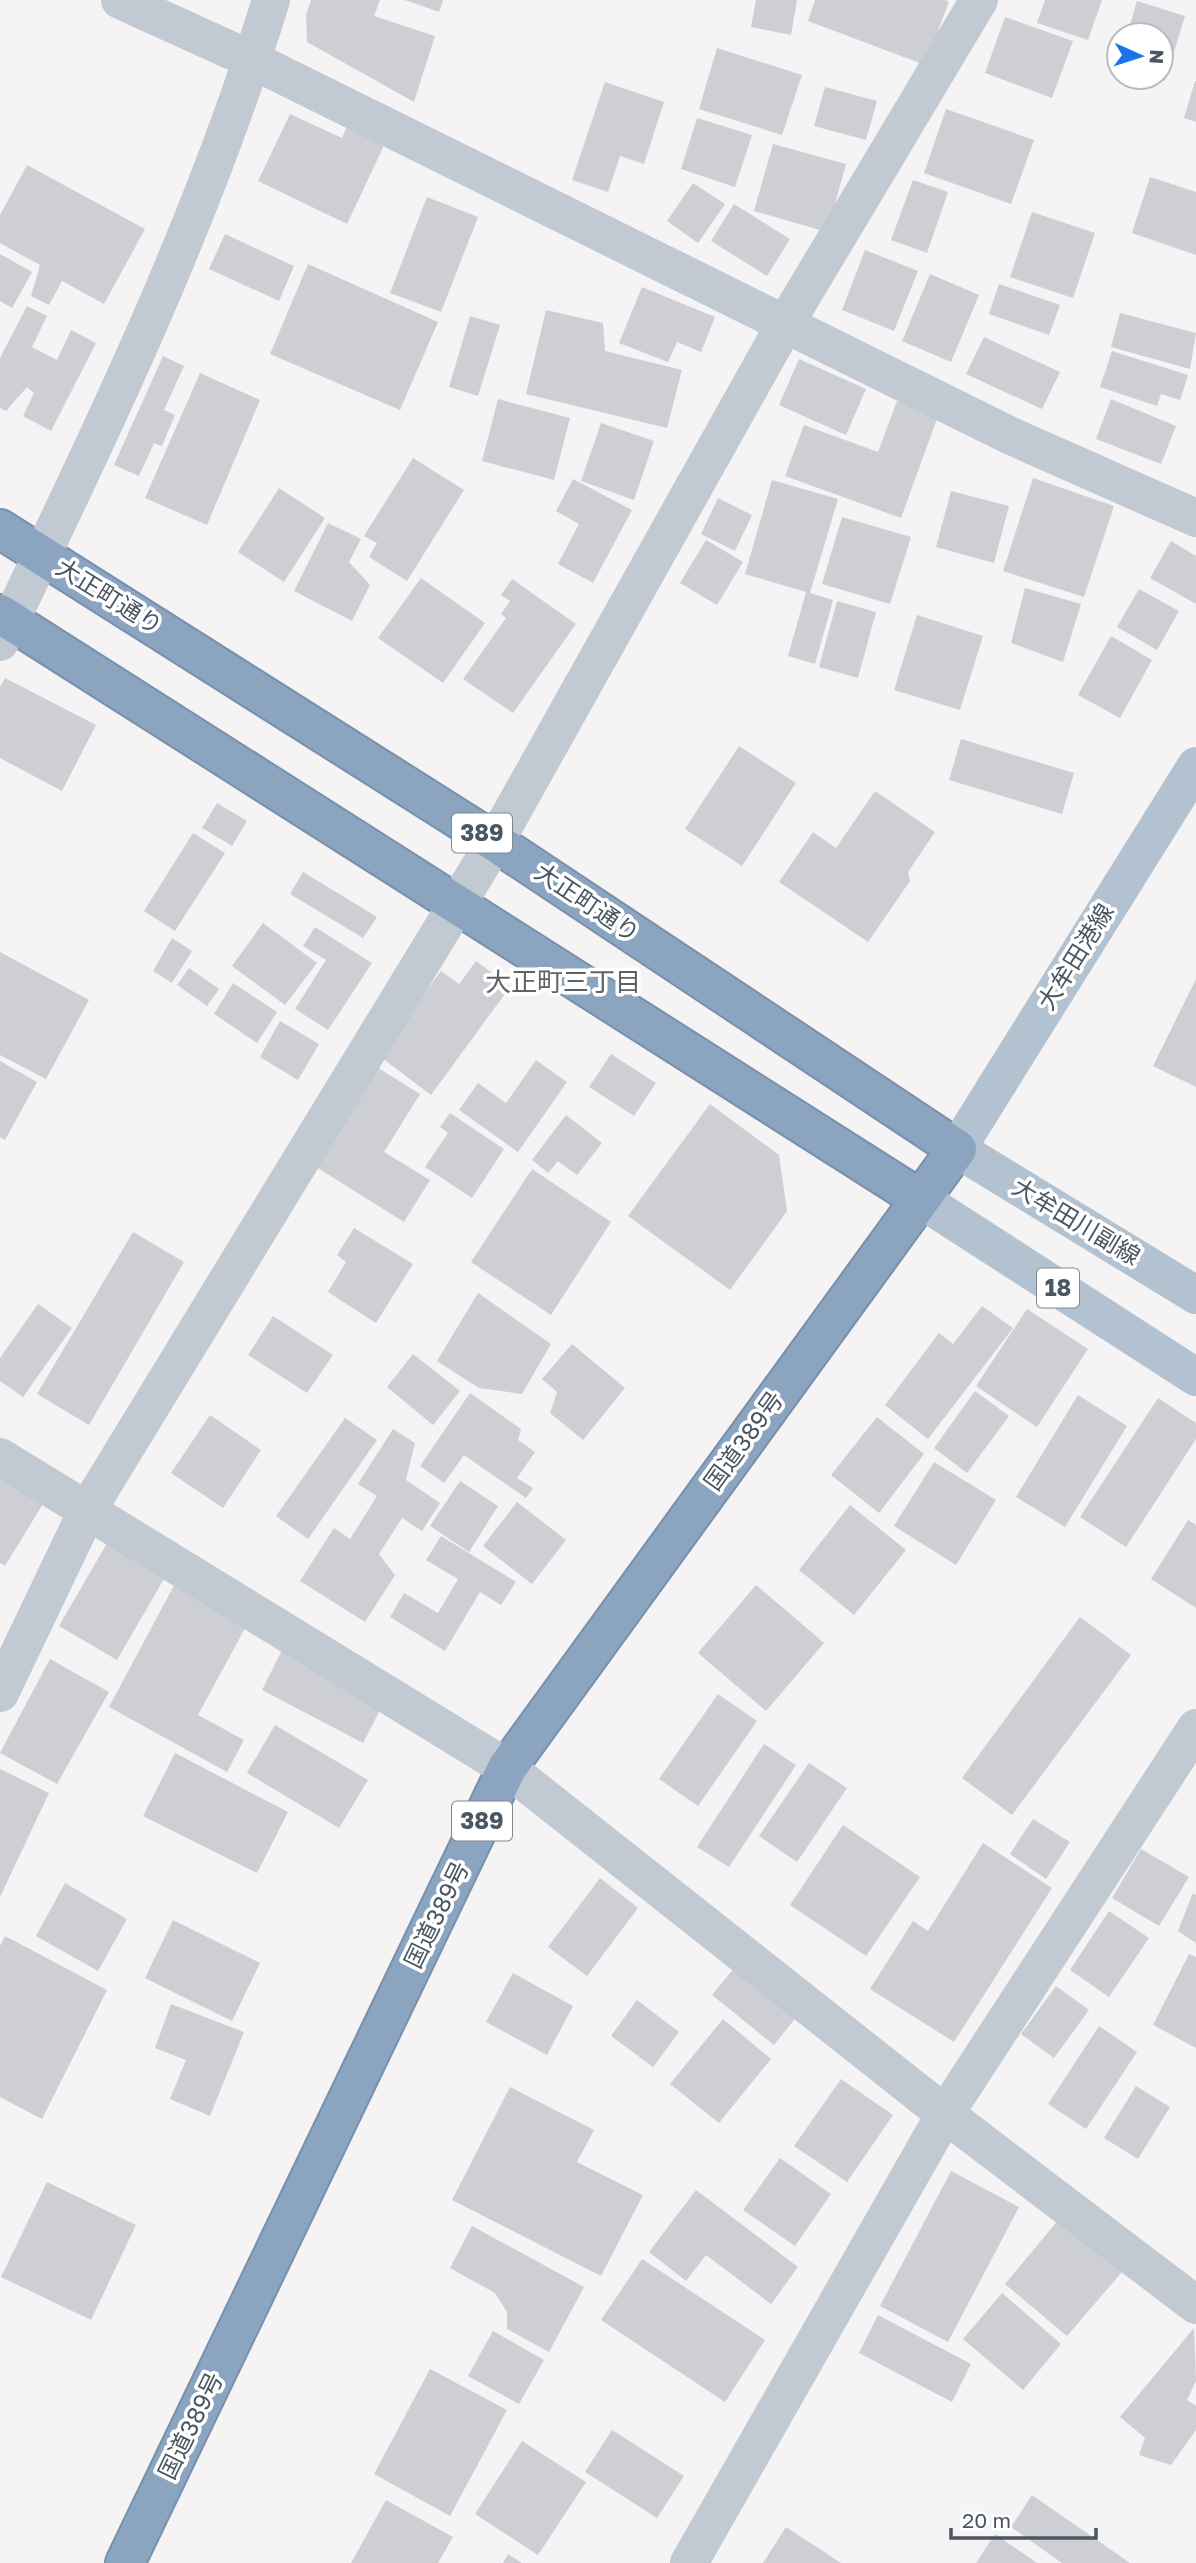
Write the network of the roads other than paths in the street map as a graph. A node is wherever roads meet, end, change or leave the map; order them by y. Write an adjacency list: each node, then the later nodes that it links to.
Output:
1 (120, 0): 4 (street)
2 (271, 0): 4 (street)
3 (979, 0): 5 (street)
4 (252, 60): 5 (street); 8 (street)
5 (785, 326): 6 (street); 11 (street)
6 (1196, 517)
7 (0, 528): 8 (highway, 大正町通り / 389)
8 (44, 556): 9 (street); 11 (highway, 大正町通り / 389)
9 (3, 626): 12 (highway)
10 (1196, 766): 13 (main road, 大牟田港線)
11 (495, 842): 12 (street); 13 (highway, 大正町通り / 389)
12 (457, 903): 14 (highway); 18 (street)
13 (957, 1149): 14 (highway, 国道389号 / 389); 15 (main road, 大牟田川副線)
14 (920, 1199): 16 (main road, 18); 21 (highway, 国道389号 / 389)
15 (1196, 1295)
16 (1196, 1377)
17 (0, 1457): 18 (street)
18 (88, 1509): 19 (street); 21 (street)
19 (0, 1693)
20 (1196, 1728): 22 (street)
21 (508, 1768): 22 (street); 24 (highway, 国道389号 / 389)
22 (945, 2115): 23 (street); 25 (street)
23 (1196, 2305)
24 (125, 2563)
25 (690, 2563)

